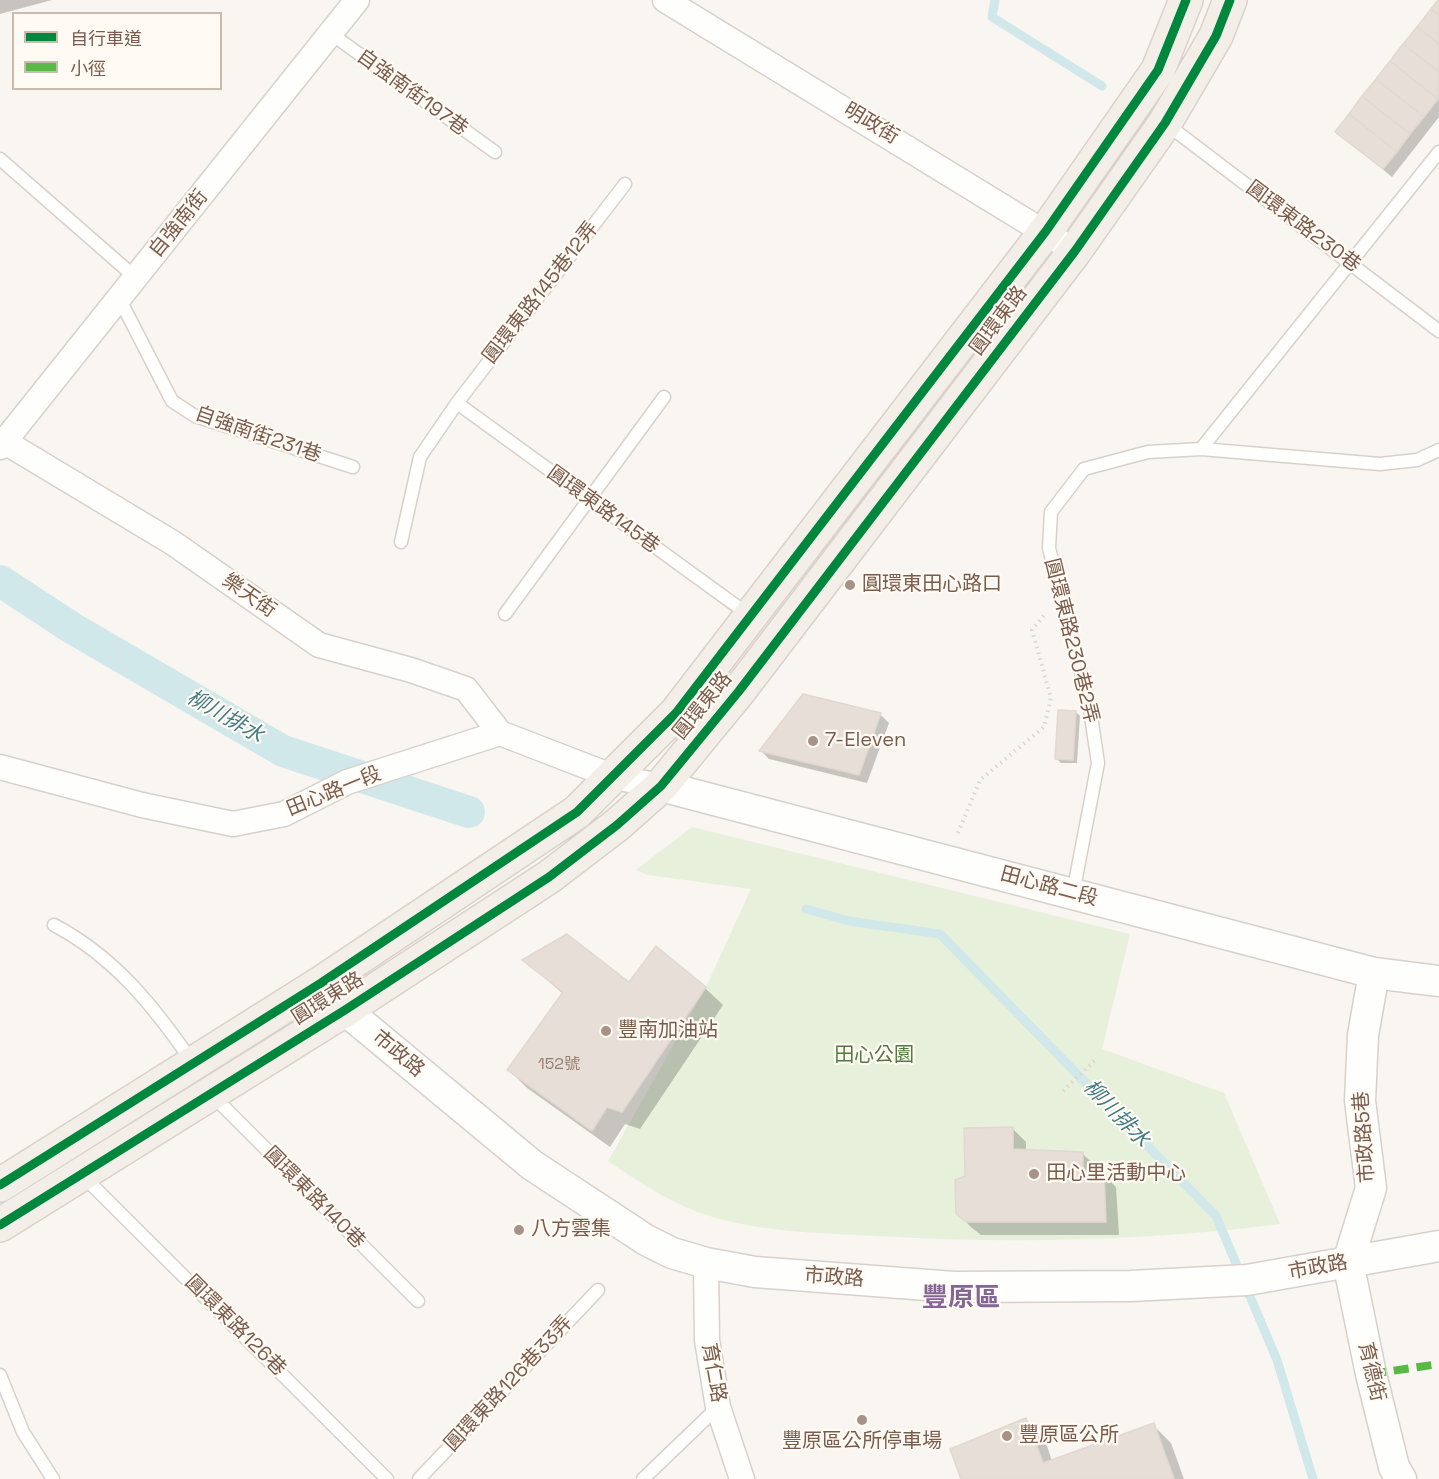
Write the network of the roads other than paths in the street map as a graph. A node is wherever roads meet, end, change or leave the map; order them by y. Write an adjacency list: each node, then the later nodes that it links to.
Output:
1 (357, 0): 5 (street, 自強南街)
2 (665, 0): 11 (street, 明政街)
3 (1186, 0): 11 (main road, 圓環東路)
4 (1230, 0): 6 (main road, 圓環東路)
5 (330, 33): 8 (lane, 自強南街197巷); 14 (street, 自強南街)
6 (1165, 123): 12 (main road, 圓環東路); 13 (lane, 圓環東路230巷)
7 (1439, 152): 13 (lane)
8 (495, 153)
9 (0, 159): 14 (lane)
10 (625, 184): 18 (lane, 圓環東路145巷12弄)
11 (1046, 231): 12 (street, 明政街); 26 (main road, 圓環東路)
12 (1075, 250): 30 (main road, 圓環東路)
13 (1351, 263): 16 (lane, 圓環東路230巷); 20 (lane)
14 (136, 278): 15 (street, 自強南街)
15 (119, 298): 19 (street, 自強南街); 22 (lane, 自強南街231巷)
16 (1439, 332)
17 (664, 397): 23 (lane)
18 (457, 403): 23 (lane, 圓環東路145巷); 24 (lane, 圓環東路145巷12弄)
19 (1, 443): 27 (street, 樂天街)
20 (1201, 448): 21 (lane, 圓環東路230巷2弄); 31 (lane, 圓環東路230巷2弄)
21 (1439, 450)
22 (353, 467)
23 (588, 500): 25 (lane); 26 (lane, 圓環東路145巷)
24 (401, 542)
25 (505, 614)
26 (750, 616): 29 (main road, 圓環東路)
27 (500, 733): 28 (street, 田心路一段); 29 (street)
28 (0, 767)
29 (614, 777): 30 (street); 35 (main road, 圓環東路)
30 (661, 786): 31 (street, 田心路二段); 36 (main road, 圓環東路)
31 (1073, 893): 33 (street, 田心路二段)
32 (54, 925): 37 (lane)
33 (1374, 973): 34 (street, 田心路二段); 43 (street, 市政路5巷)
34 (1439, 981)
35 (321, 983): 36 (street, 市政路); 37 (main road, 圓環東路)
36 (345, 1010): 38 (main road, 圓環東路); 44 (street, 市政路)
37 (193, 1064): 40 (main road, 圓環東路)
38 (211, 1094): 39 (main road, 圓環東路); 46 (lane, 圓環東路140巷)
39 (81, 1174): 41 (main road, 圓環東路); 50 (lane, 圓環東路126巷)
40 (0, 1185)
41 (0, 1225)
42 (1439, 1246): 43 (street, 市政路)
43 (1348, 1262): 44 (street, 市政路); 54 (street, 育德街)
44 (706, 1263): 48 (street, 育仁路)
45 (598, 1290): 51 (lane, 圓環東路126巷33弄)
46 (418, 1302)
47 (0, 1375): 49 (lane)
48 (718, 1407): 52 (lane); 53 (street, 育仁路)
49 (53, 1479)
50 (387, 1479)
51 (419, 1479)
52 (643, 1479)
53 (742, 1479)
54 (1401, 1479)

